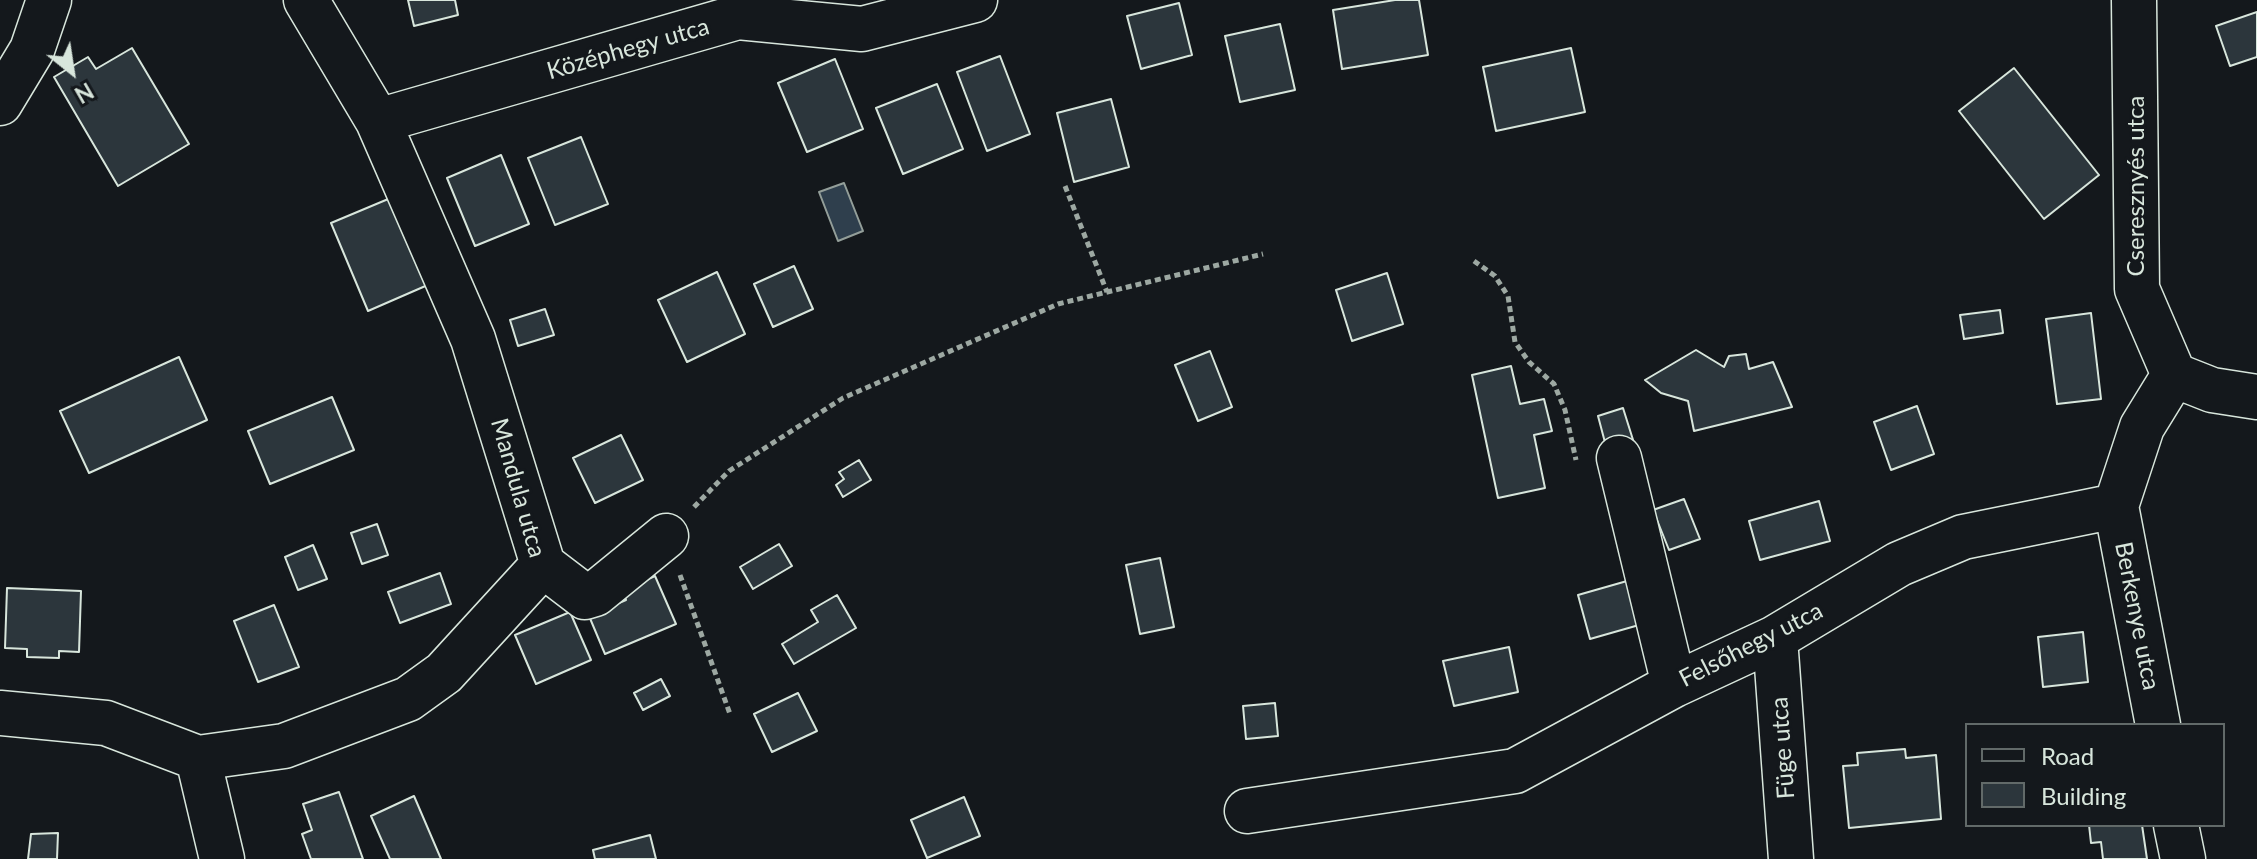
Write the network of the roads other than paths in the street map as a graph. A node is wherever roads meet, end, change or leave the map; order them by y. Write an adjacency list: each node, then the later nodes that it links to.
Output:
1 (49, 0): 5 (street)
2 (306, 0): 6 (street, Mandula utca)
3 (975, 0): 6 (street, Középhegy utca)
4 (2134, 0): 7 (street, Cseresznyés utca)
5 (0, 103)
6 (378, 121): 12 (street, Mandula utca)
7 (2174, 375): 8 (street); 10 (street)
8 (2257, 397)
9 (1619, 458): 14 (street)
10 (2116, 506): 13 (street, Felsőhegy utca); 16 (street, Berkenye utca)
11 (666, 536): 12 (street)
12 (543, 565): 17 (street, Mandula utca)
13 (1775, 638): 14 (street, Felsőhegy utca); 21 (street, Füge utca)
14 (1674, 685): 18 (street, Felsőhegy utca)
15 (0, 713): 17 (street)
16 (2158, 723)
17 (198, 758): 20 (street)
18 (1247, 811)
19 (2176, 827): 22 (street)
20 (222, 859)
21 (1791, 859)
22 (2183, 859)

